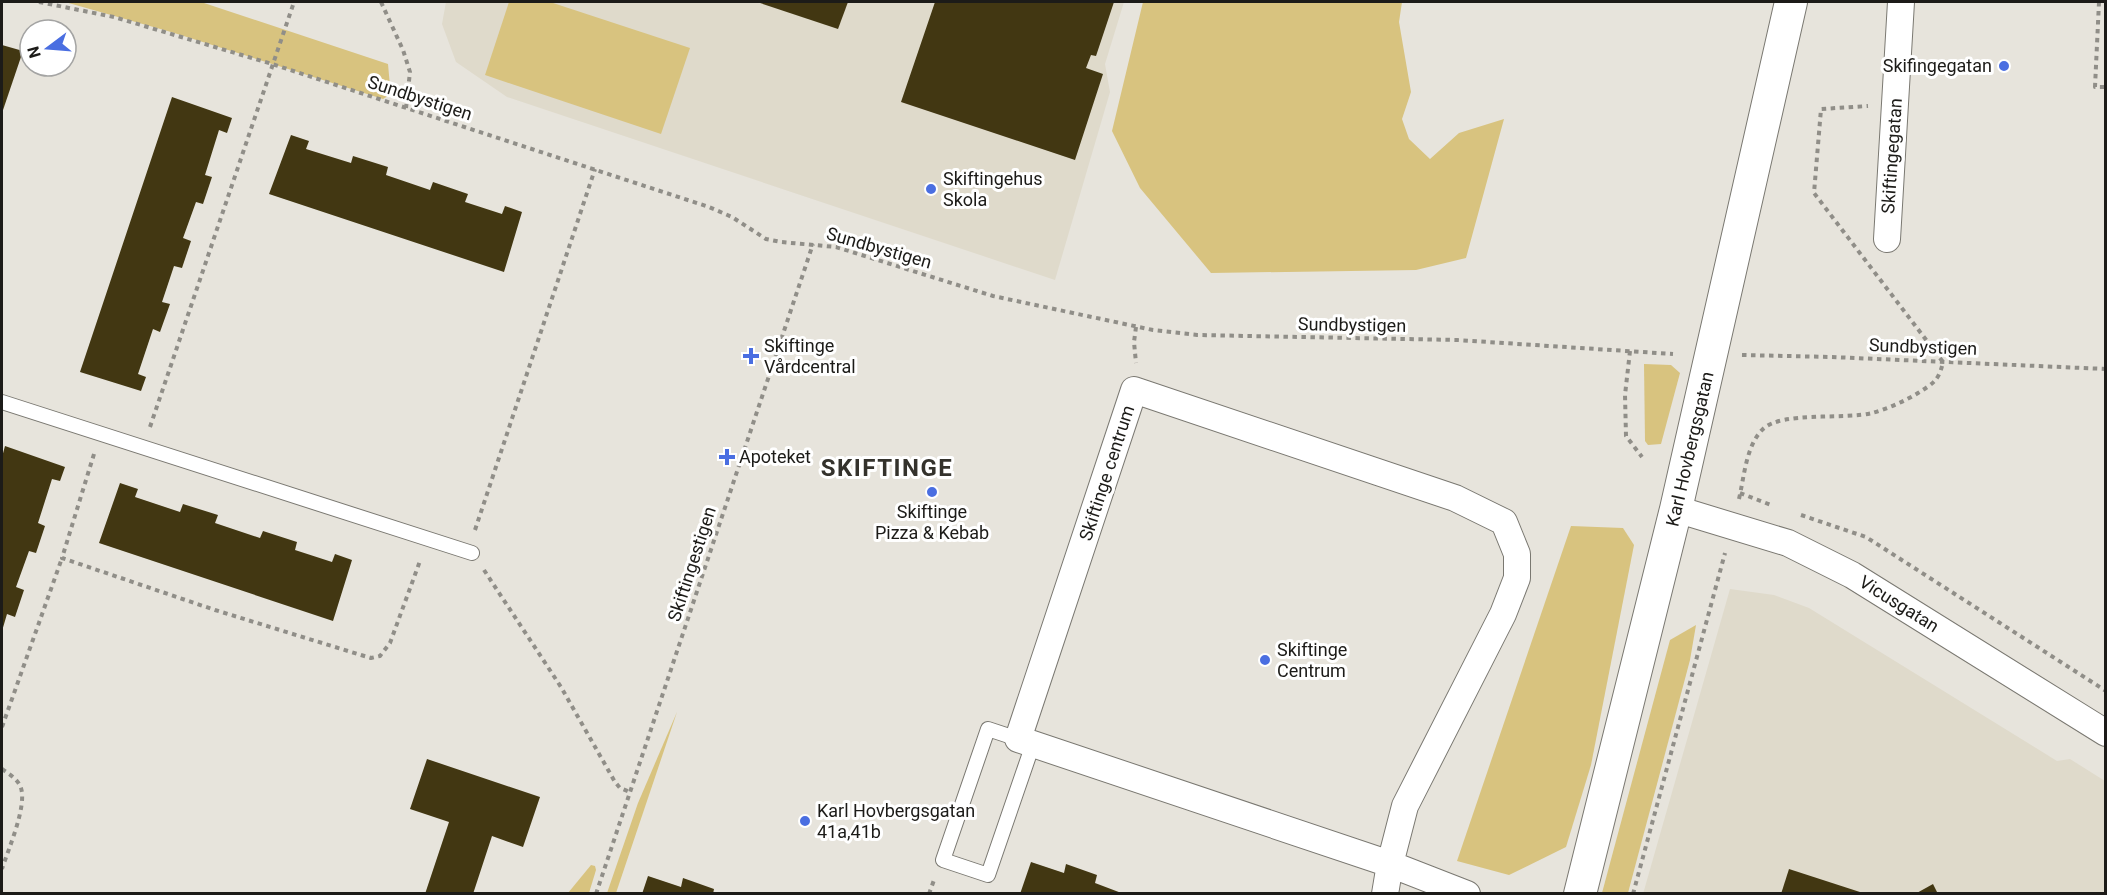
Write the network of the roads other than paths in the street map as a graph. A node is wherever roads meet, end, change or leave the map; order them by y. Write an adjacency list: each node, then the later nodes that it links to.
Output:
1 (1791, 2): 5 (street, Karl Hovbergsgatan)
2 (1901, 2): 3 (street, Skiftingegatan)
3 (1887, 239)
4 (2, 402): 6 (lane)
5 (1676, 509): 7 (street, Vicusgatan); 12 (street, Karl Hovbergsgatan)
6 (472, 553)
7 (2106, 733)
8 (1026, 742): 8 (lane); 9 (street); 9 (street, Skiftinge centrum)
9 (1390, 864): 10 (street); 11 (street)
10 (1385, 894)
11 (1467, 894)
12 (1580, 894)

